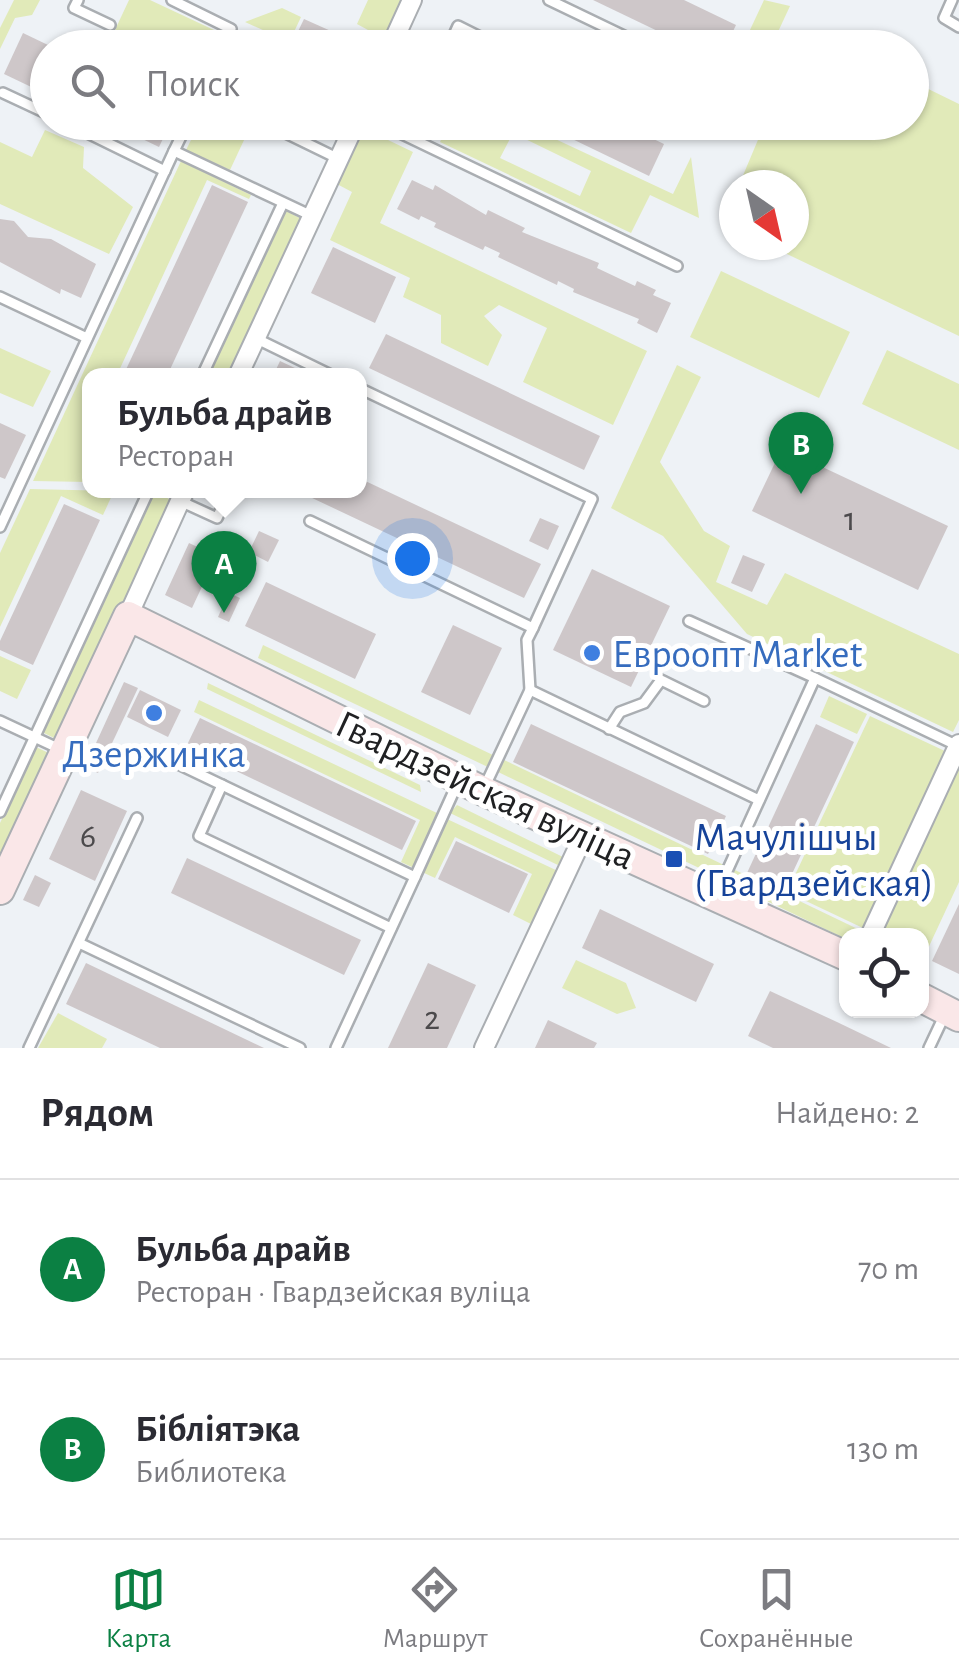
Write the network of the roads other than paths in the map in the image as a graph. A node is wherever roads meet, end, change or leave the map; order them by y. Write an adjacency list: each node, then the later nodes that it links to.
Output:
1 (78, 0): 6 (lane)
2 (172, 0): 8 (lane)
3 (412, 0): 9 (street)
4 (549, 0): 10 (lane)
5 (952, 0): 7 (lane)
6 (110, 26)
7 (959, 27)
8 (230, 30)
9 (398, 30)
10 (612, 30)
11 (3, 93): 12 (lane)
12 (30, 106)
13 (102, 140): 20 (lane)
14 (179, 140): 18 (lane)
15 (299, 140): 19 (lane)
16 (348, 140): 19 (street)
17 (413, 140): 23 (lane)
18 (174, 151): 20 (lane); 21 (lane)
19 (339, 159): 22 (street)
20 (166, 170): 25 (lane)
21 (283, 203): 22 (lane); 27 (lane)
22 (312, 216): 26 (street)
23 (678, 266)
24 (0, 297): 25 (lane)
25 (88, 338): 35 (lane)
26 (256, 338): 28 (street); 29 (lane)
27 (206, 368)
28 (242, 368)
29 (318, 368)
30 (367, 392): 40 (lane)
31 (145, 498): 46 (lane)
32 (182, 498): 38 (street)
33 (186, 498): 34 (lane)
34 (226, 498)
35 (5, 504): 37 (lane)
36 (310, 521): 40 (lane)
37 (0, 528)
38 (128, 616): 48 (street); 51 (street, Гвардзейская вуліца)
39 (688, 621): 41 (lane)
40 (533, 628): 42 (lane)
41 (815, 678): 47 (lane); 52 (lane)
42 (530, 690): 45 (lane); 51 (lane)
43 (704, 701): 45 (lane)
44 (0, 721): 46 (lane)
45 (610, 729): 52 (lane)
46 (35, 737): 48 (lane); 53 (lane)
47 (959, 745): 60 (street)
48 (64, 751): 57 (street)
49 (178, 764): 50 (lane)
50 (222, 785): 56 (lane); 59 (lane)
51 (471, 785): 55 (street, Гвардзейская вуліца); 56 (lane)
52 (759, 800): 58 (lane)
53 (0, 812)
54 (137, 818): 61 (lane)
55 (583, 838): 58 (street, Гвардзейская вуліца); 67 (street)
56 (415, 877): 59 (lane)
57 (0, 890)
58 (717, 896): 62 (street, Гвардзейская вуліца)
59 (391, 928): 66 (lane)
60 (874, 928)
61 (79, 943): 64 (lane); 65 (lane)
62 (839, 953)
63 (942, 1009): 68 (lane)
64 (29, 1048)
65 (300, 1048)
66 (336, 1048)
67 (484, 1048)
68 (930, 1048)

